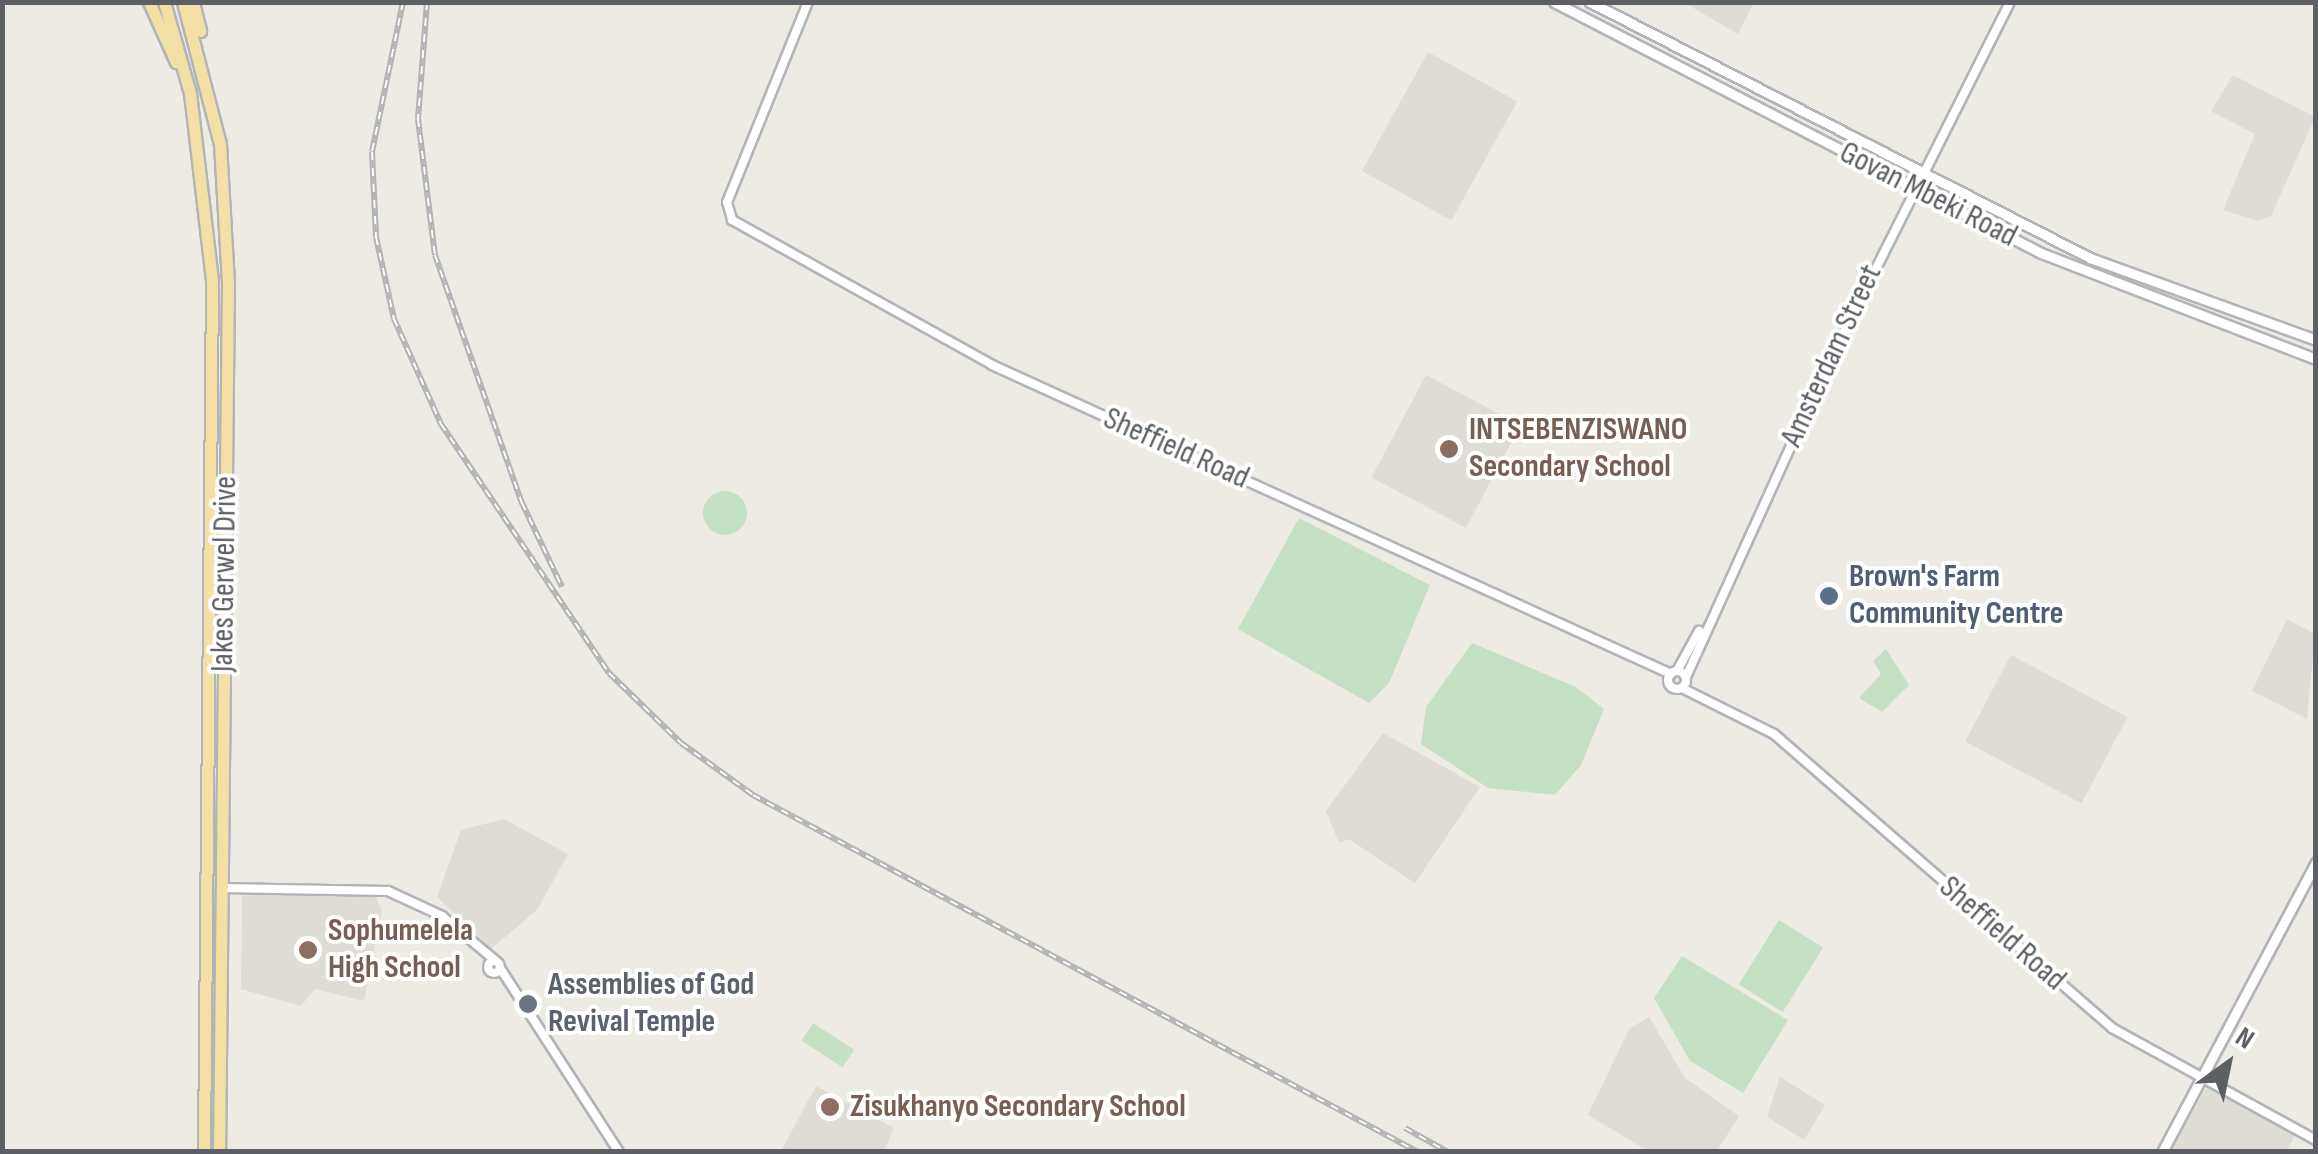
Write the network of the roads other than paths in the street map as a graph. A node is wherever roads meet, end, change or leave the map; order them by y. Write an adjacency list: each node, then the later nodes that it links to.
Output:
1 (149, 2): 9 (highway)
2 (164, 2): 9 (highway, Jakes Gerwel Drive)
3 (183, 2): 10 (highway, Jakes Gerwel Drive)
4 (192, 2): 10 (highway)
5 (808, 2): 15 (street, Sheffield Road)
6 (1554, 2): 12 (main road, Govan Mbeki Road)
7 (1590, 2): 11 (main road, Govan Mbeki Road)
8 (2010, 2): 11 (street, Amsterdam Street)
9 (194, 124): 17 (highway, Jakes Gerwel Drive)
10 (220, 144): 18 (highway, Jakes Gerwel Drive)
11 (1922, 173): 12 (street, Amsterdam Street); 13 (main road, Govan Mbeki Road)
12 (1914, 188): 14 (main road, Govan Mbeki Road); 15 (street, Amsterdam Street)
13 (2316, 340)
14 (2316, 358)
15 (1678, 679): 19 (street, Sheffield Road)
16 (2316, 862): 19 (main road)
17 (206, 888): 18 (street); 21 (highway, Jakes Gerwel Drive)
18 (222, 888): 22 (highway, Jakes Gerwel Drive); 23 (street)
19 (2202, 1075): 20 (street, Sheffield Road); 24 (main road)
20 (2316, 1140)
21 (204, 1152)
22 (219, 1152)
23 (619, 1152)
24 (2162, 1152)

